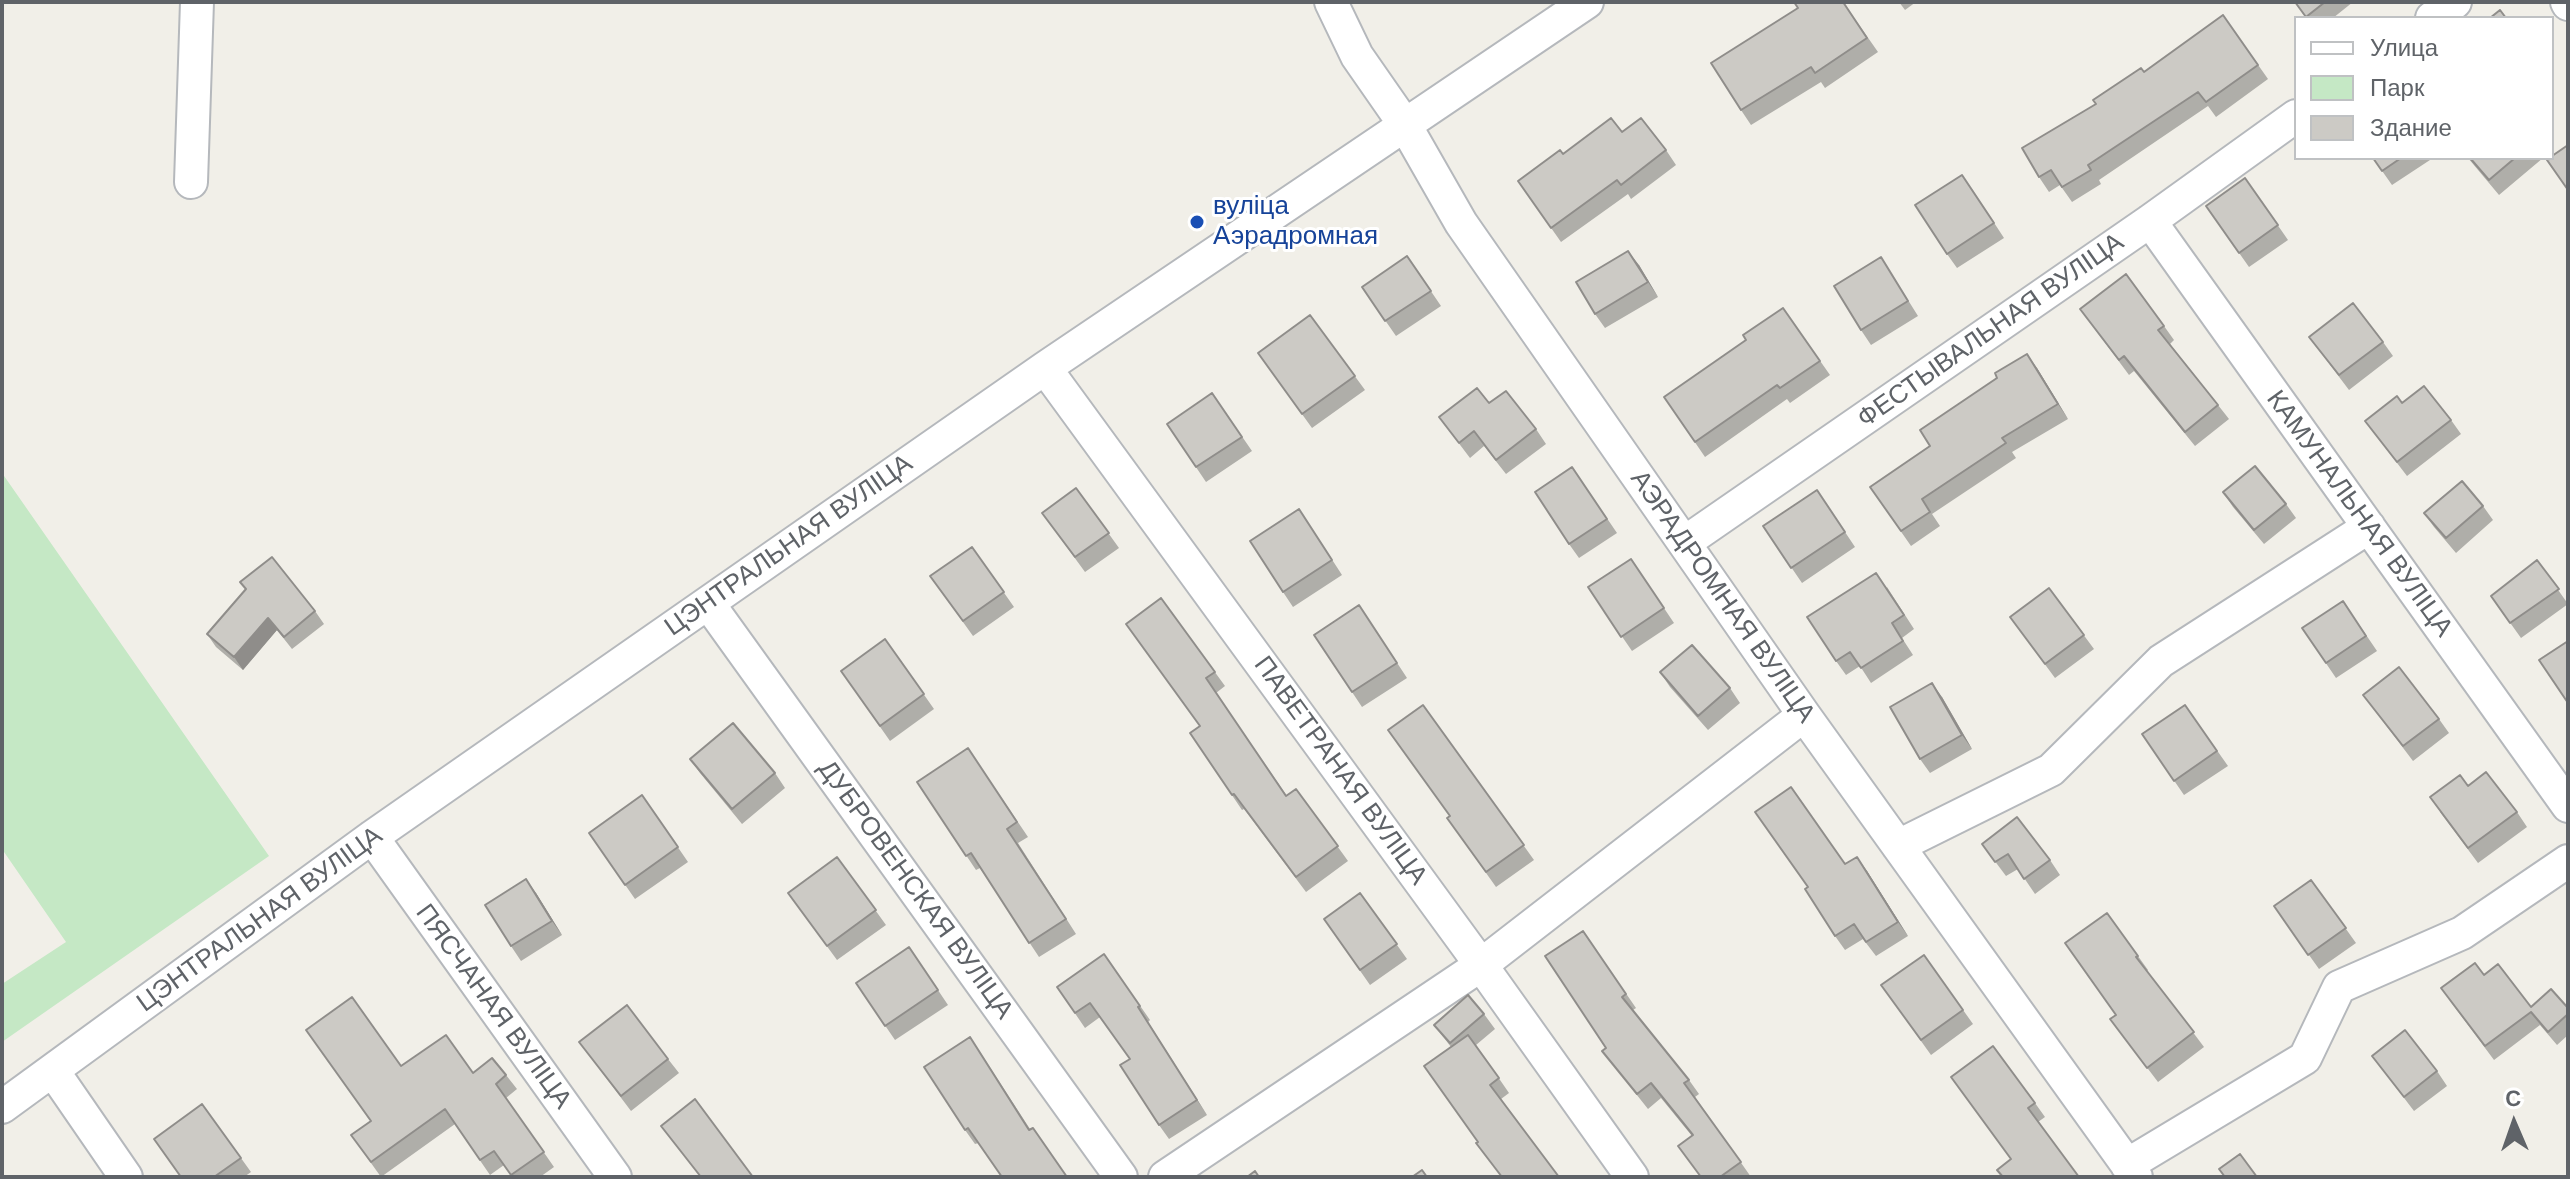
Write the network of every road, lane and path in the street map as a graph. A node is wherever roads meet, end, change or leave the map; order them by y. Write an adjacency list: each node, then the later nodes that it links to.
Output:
1 (197, 2): 8 (street)
2 (1331, 2): 7 (street, АЭРАДРОМНАЯ ВУЛІЦА)
3 (1587, 2): 7 (street, ЦЭНТРАЛЬНАЯ ВУЛІЦА)
4 (2455, 2): 5 (street)
5 (2435, 16)
6 (2294, 117): 9 (street, ФЕСТЫВАЛЬНАЯ ВУЛІЦА)
7 (1405, 125): 10 (street, ЦЭНТРАЛЬНАЯ ВУЛІЦА); 12 (street, АЭРАДРОМНАЯ ВУЛІЦА)
8 (191, 182)
9 (2150, 221): 11 (street, КАМУНАЛЬНАЯ ВУЛІЦА); 12 (street, ФЕСТЫВАЛЬНАЯ ВУЛІЦА)
10 (1045, 368): 13 (street, ЦЭНТРАЛЬНАЯ ВУЛІЦА); 19 (street, ПАВЕТРАНАЯ ВУЛІЦА)
11 (2369, 527): 15 (street, КАМУНАЛЬНАЯ ВУЛІЦА); 17 (street)
12 (1684, 543): 14 (street, АЭРАДРОМНАЯ ВУЛІЦА)
13 (708, 603): 16 (street, ЦЭНТРАЛЬНАЯ ВУЛІЦА); 25 (street, ДУБРОВЕНСКАЯ ВУЛІЦА)
14 (1804, 715): 17 (street, АЭРАДРОМНАЯ ВУЛІЦА); 19 (street)
15 (2568, 806)
16 (372, 837): 20 (street, ЦЭНТРАЛЬНАЯ ВУЛІЦА); 24 (street, ПЯСЧАНАЯ ВУЛІЦА)
17 (1898, 846): 22 (street, АЭРАДРОМНАЯ ВУЛІЦА)
18 (2568, 861): 22 (street)
19 (1481, 965): 26 (street); 27 (street, ПАВЕТРАНАЯ ВУЛІЦА)
20 (53, 1071): 21 (street, ЦЭНТРАЛЬНАЯ ВУЛІЦА); 23 (street)
21 (2, 1107)
22 (2131, 1171)
23 (126, 1177)
24 (615, 1177)
25 (1121, 1177)
26 (1165, 1177)
27 (1632, 1177)

